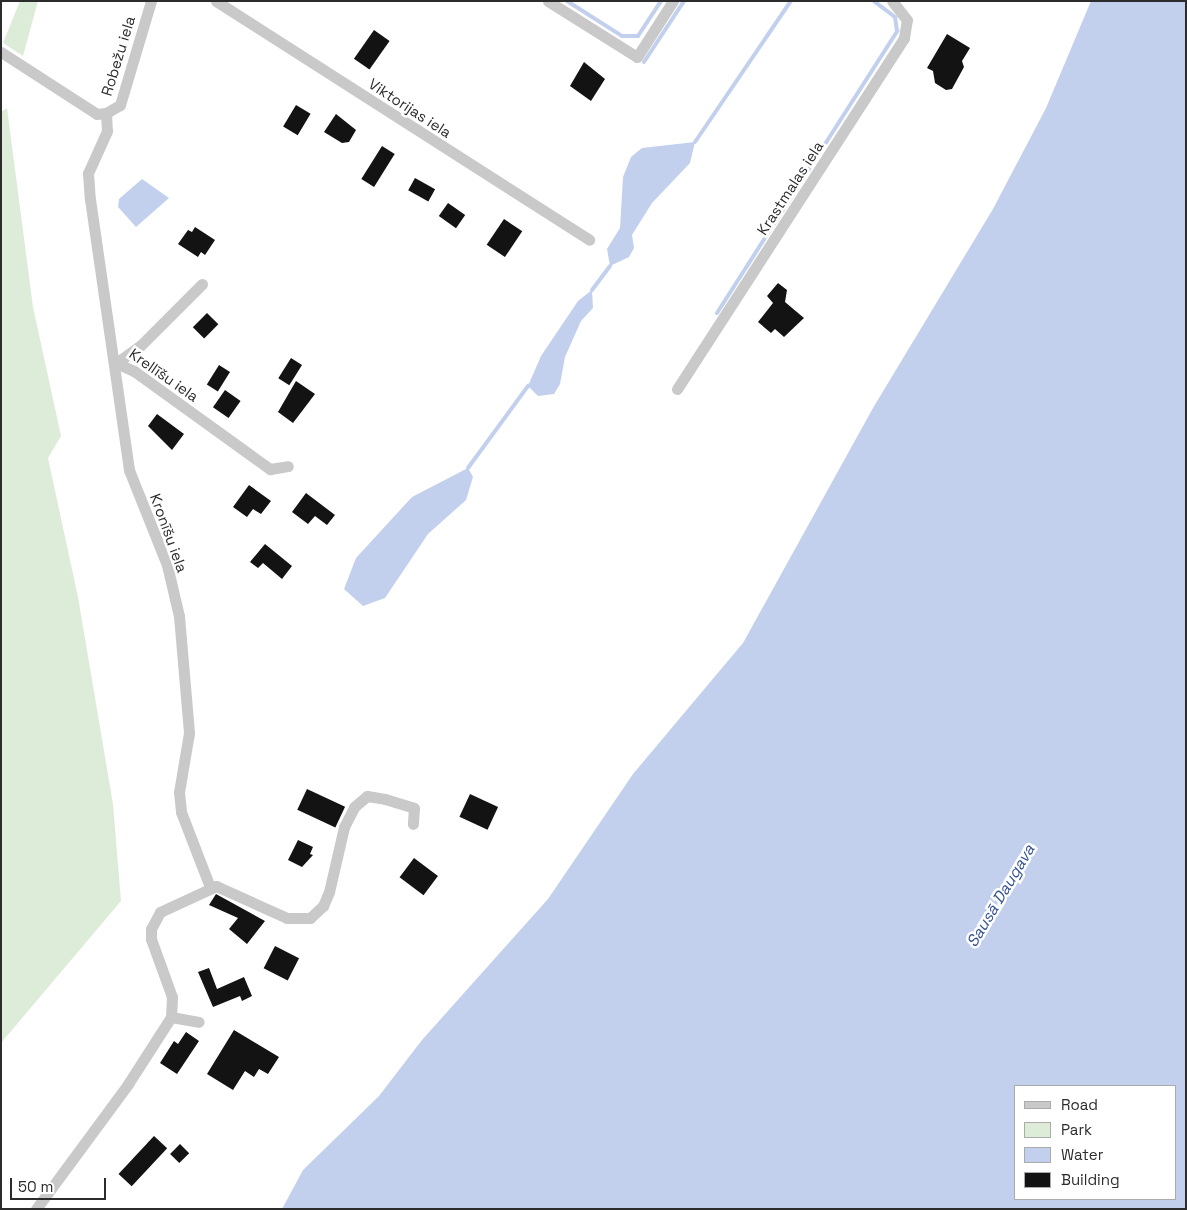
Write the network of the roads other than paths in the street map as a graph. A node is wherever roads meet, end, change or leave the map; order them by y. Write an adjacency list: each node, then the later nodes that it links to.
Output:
1 (151, 1): 7 (street, Robežu iela)
2 (216, 1): 8 (street, Viktorijas iela)
3 (548, 1): 4 (street)
4 (674, 1)
5 (892, 1): 11 (street, Krastmalas iela)
6 (1, 52): 7 (street)
7 (106, 113): 10 (street, Kronīšu iela)
8 (589, 240)
9 (202, 284): 10 (street, Krellīšu iela)
10 (116, 363): 12 (street, Krellīšu iela); 14 (street, Kronīšu iela)
11 (677, 389)
12 (288, 466)
13 (413, 824): 14 (street)
14 (210, 888): 15 (street)
15 (171, 1017): 16 (street); 17 (street)
16 (199, 1022)
17 (36, 1209)

